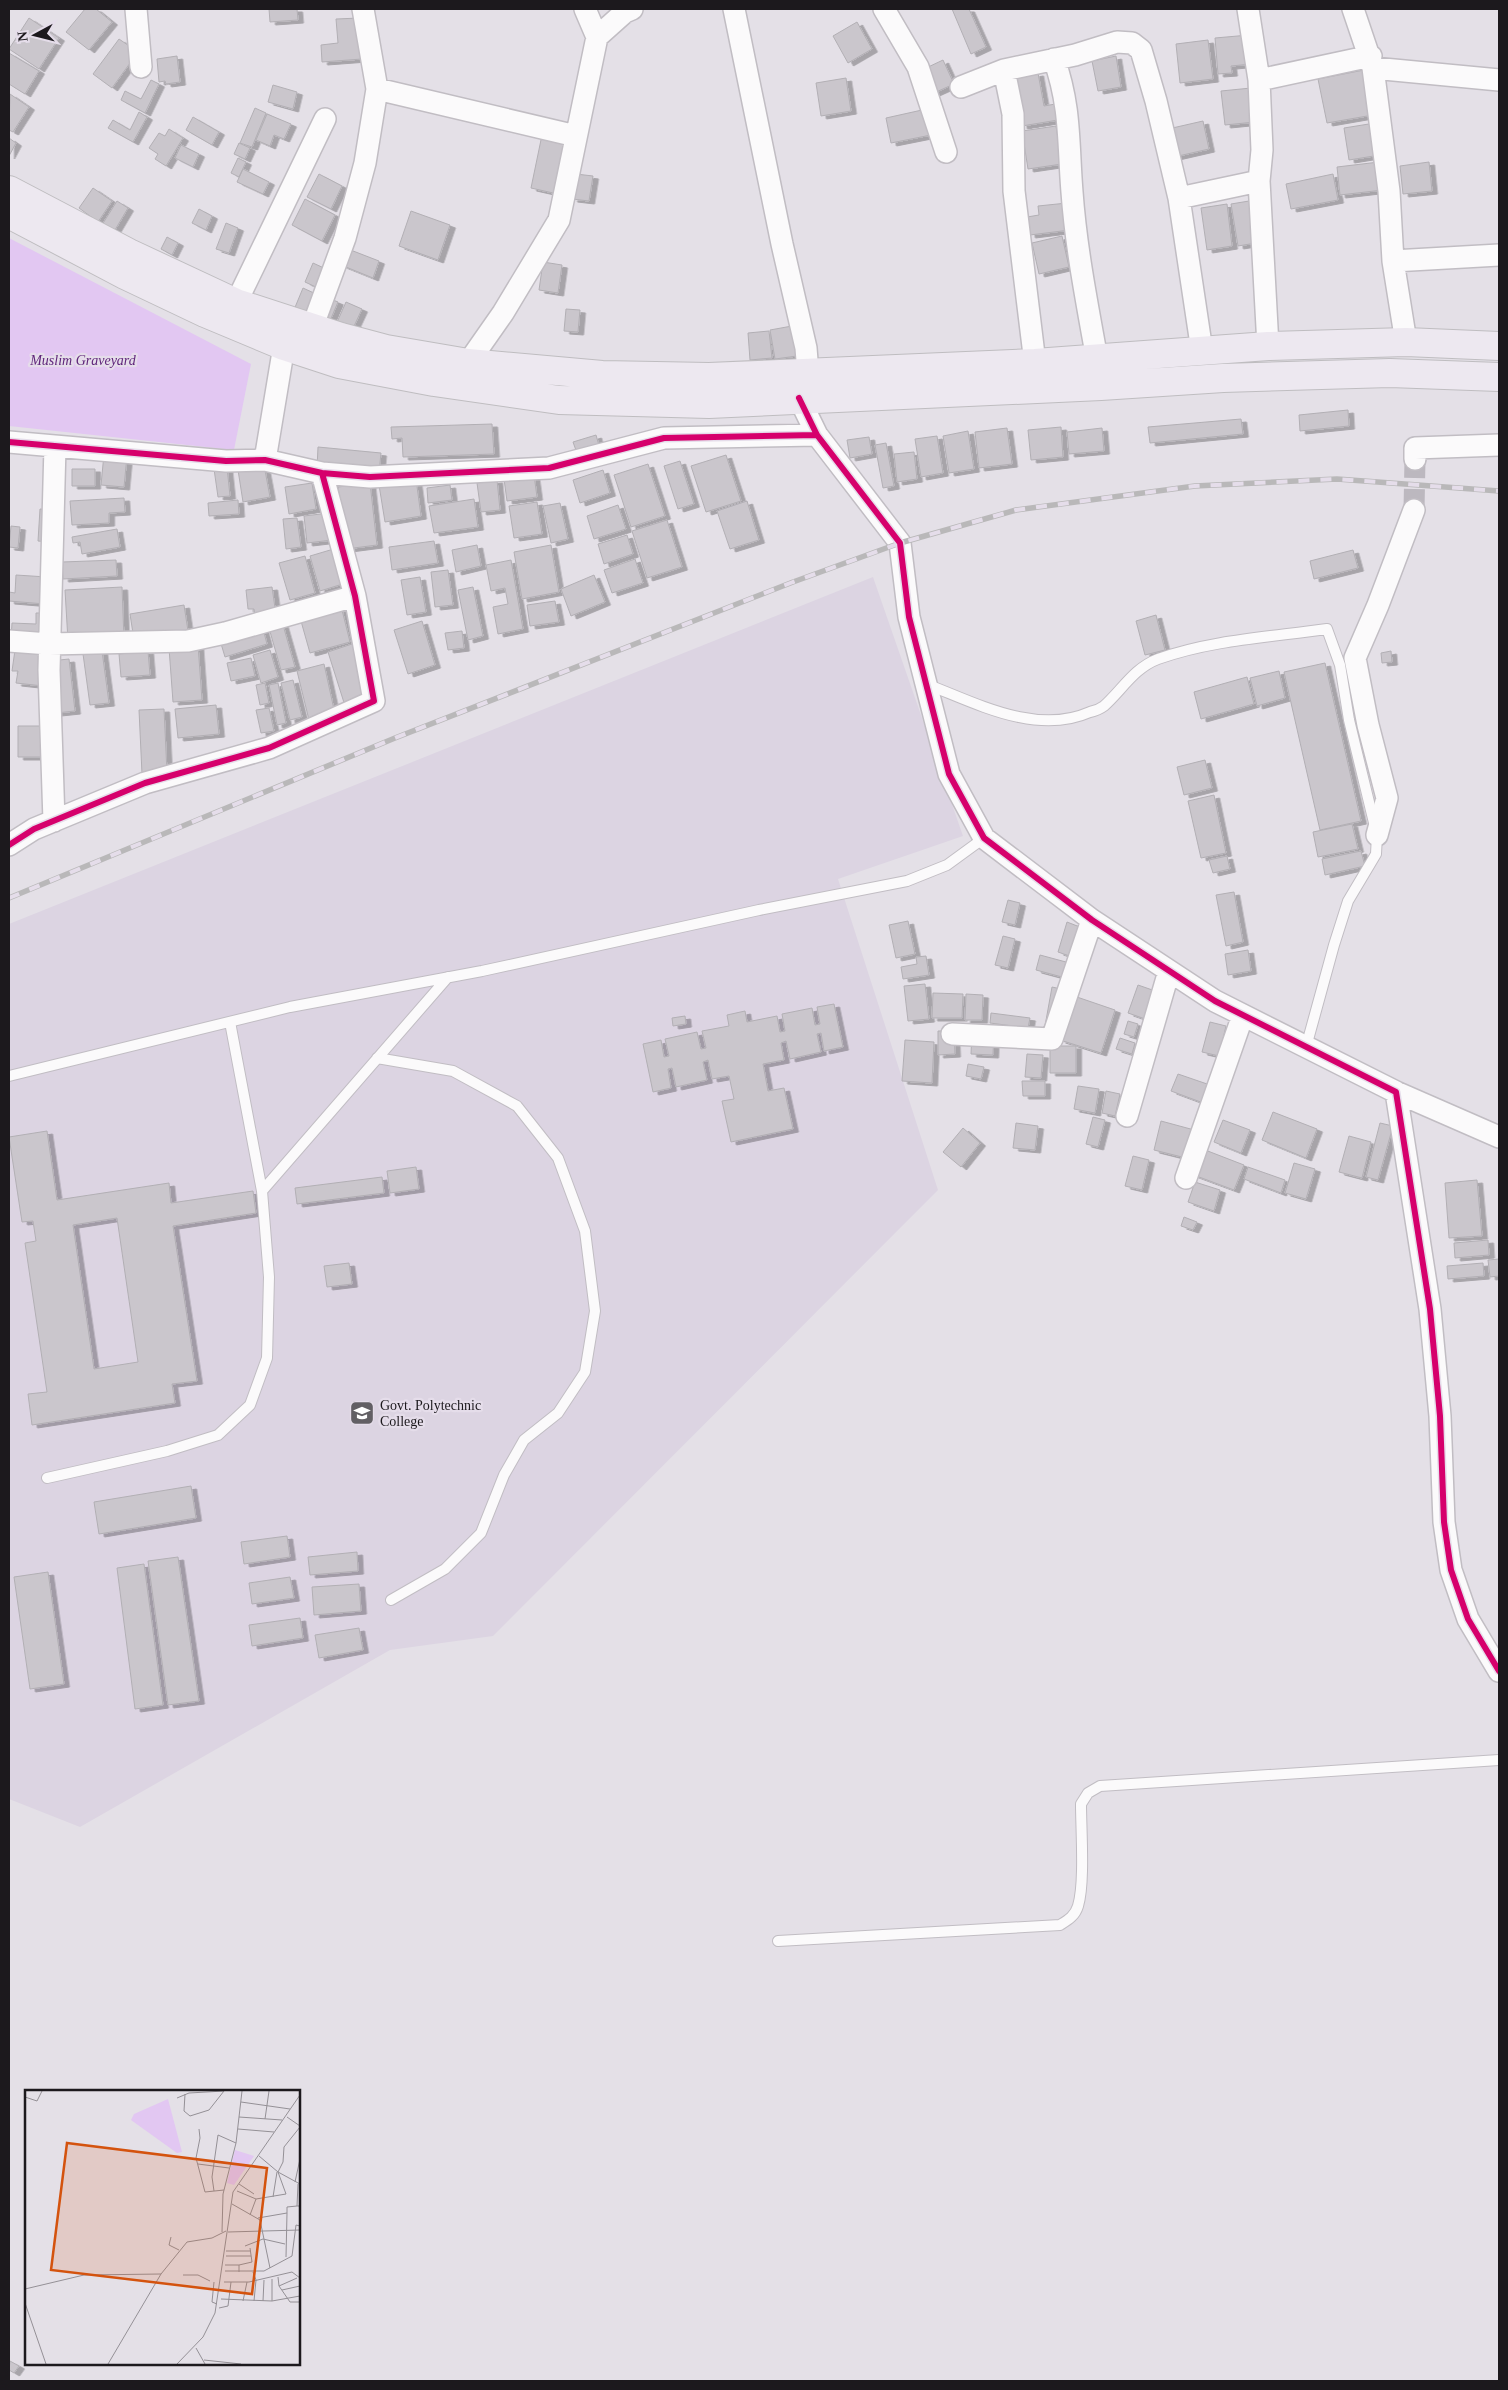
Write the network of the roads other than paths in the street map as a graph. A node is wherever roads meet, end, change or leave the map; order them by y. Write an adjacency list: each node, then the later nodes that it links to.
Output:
1 (136, 9): 12 (street)
2 (363, 9): 17 (street)
3 (585, 9): 9 (street)
4 (632, 9): 9 (street)
5 (734, 9): 36 (street)
6 (884, 9): 20 (street)
7 (1353, 9): 11 (street)
8 (1251, 10): 14 (street)
9 (597, 37): 19 (street)
10 (1054, 60): 13 (street); 23 (street); 33 (street)
11 (1372, 62): 14 (street); 15 (street); 26 (street)
12 (140, 67)
13 (1004, 70): 16 (street); 35 (street)
14 (1258, 80): 21 (street)
15 (1499, 80)
16 (961, 87)
17 (377, 89): 19 (street); 28 (street)
18 (325, 119): 27 (street)
19 (576, 136): 34 (street)
20 (946, 152)
21 (1259, 181): 23 (street); 30 (street)
22 (9, 190): 27 (highway)
23 (1179, 198): 32 (street)
24 (9, 214): 28 (highway)
25 (1499, 255): 26 (street)
26 (1393, 261): 29 (street)
27 (236, 303): 28 (highway)
28 (296, 332): 34 (highway); 38 (highway); 44 (street)
29 (1406, 342): 30 (highway); 31 (highway)
30 (1268, 346): 32 (highway)
31 (1499, 346)
32 (1202, 351): 33 (highway)
33 (1097, 359): 35 (highway)
34 (468, 363): 36 (highway)
35 (1035, 363): 36 (highway)
36 (808, 373)
37 (1499, 377): 38 (highway)
38 (799, 398): 39 (street)
39 (817, 435): 45 (street); 50 (street)
40 (9, 442): 41 (street)
41 (55, 446): 44 (street); 49 (street)
42 (1499, 446): 43 (street)
43 (1415, 459)
44 (265, 460): 45 (street)
45 (322, 473): 47 (street)
46 (1414, 510): 52 (street)
47 (355, 596): 49 (street); 51 (street)
48 (9, 641): 49 (street)
49 (49, 644): 51 (street)
50 (925, 683): 52 (lane); 53 (street)
51 (54, 821): 54 (street)
52 (1377, 835): 61 (lane)
53 (984, 838): 55 (street); 57 (lane)
54 (9, 845)
55 (1092, 920): 56 (street); 60 (street)
56 (1169, 971): 58 (street); 65 (street)
57 (448, 977): 59 (lane); 62 (lane)
58 (1243, 1015): 61 (street); 67 (street)
59 (230, 1022): 63 (lane); 68 (lane)
60 (952, 1034)
61 (1306, 1047): 64 (street)
62 (377, 1058): 68 (lane); 70 (lane)
63 (9, 1076)
64 (1396, 1092): 66 (street); 71 (street)
65 (1127, 1116)
66 (1499, 1137)
67 (1186, 1178)
68 (262, 1190): 69 (lane)
69 (47, 1478)
70 (391, 1600)
71 (1499, 1671)
72 (1499, 1760): 73 (lane)
73 (778, 1941)

